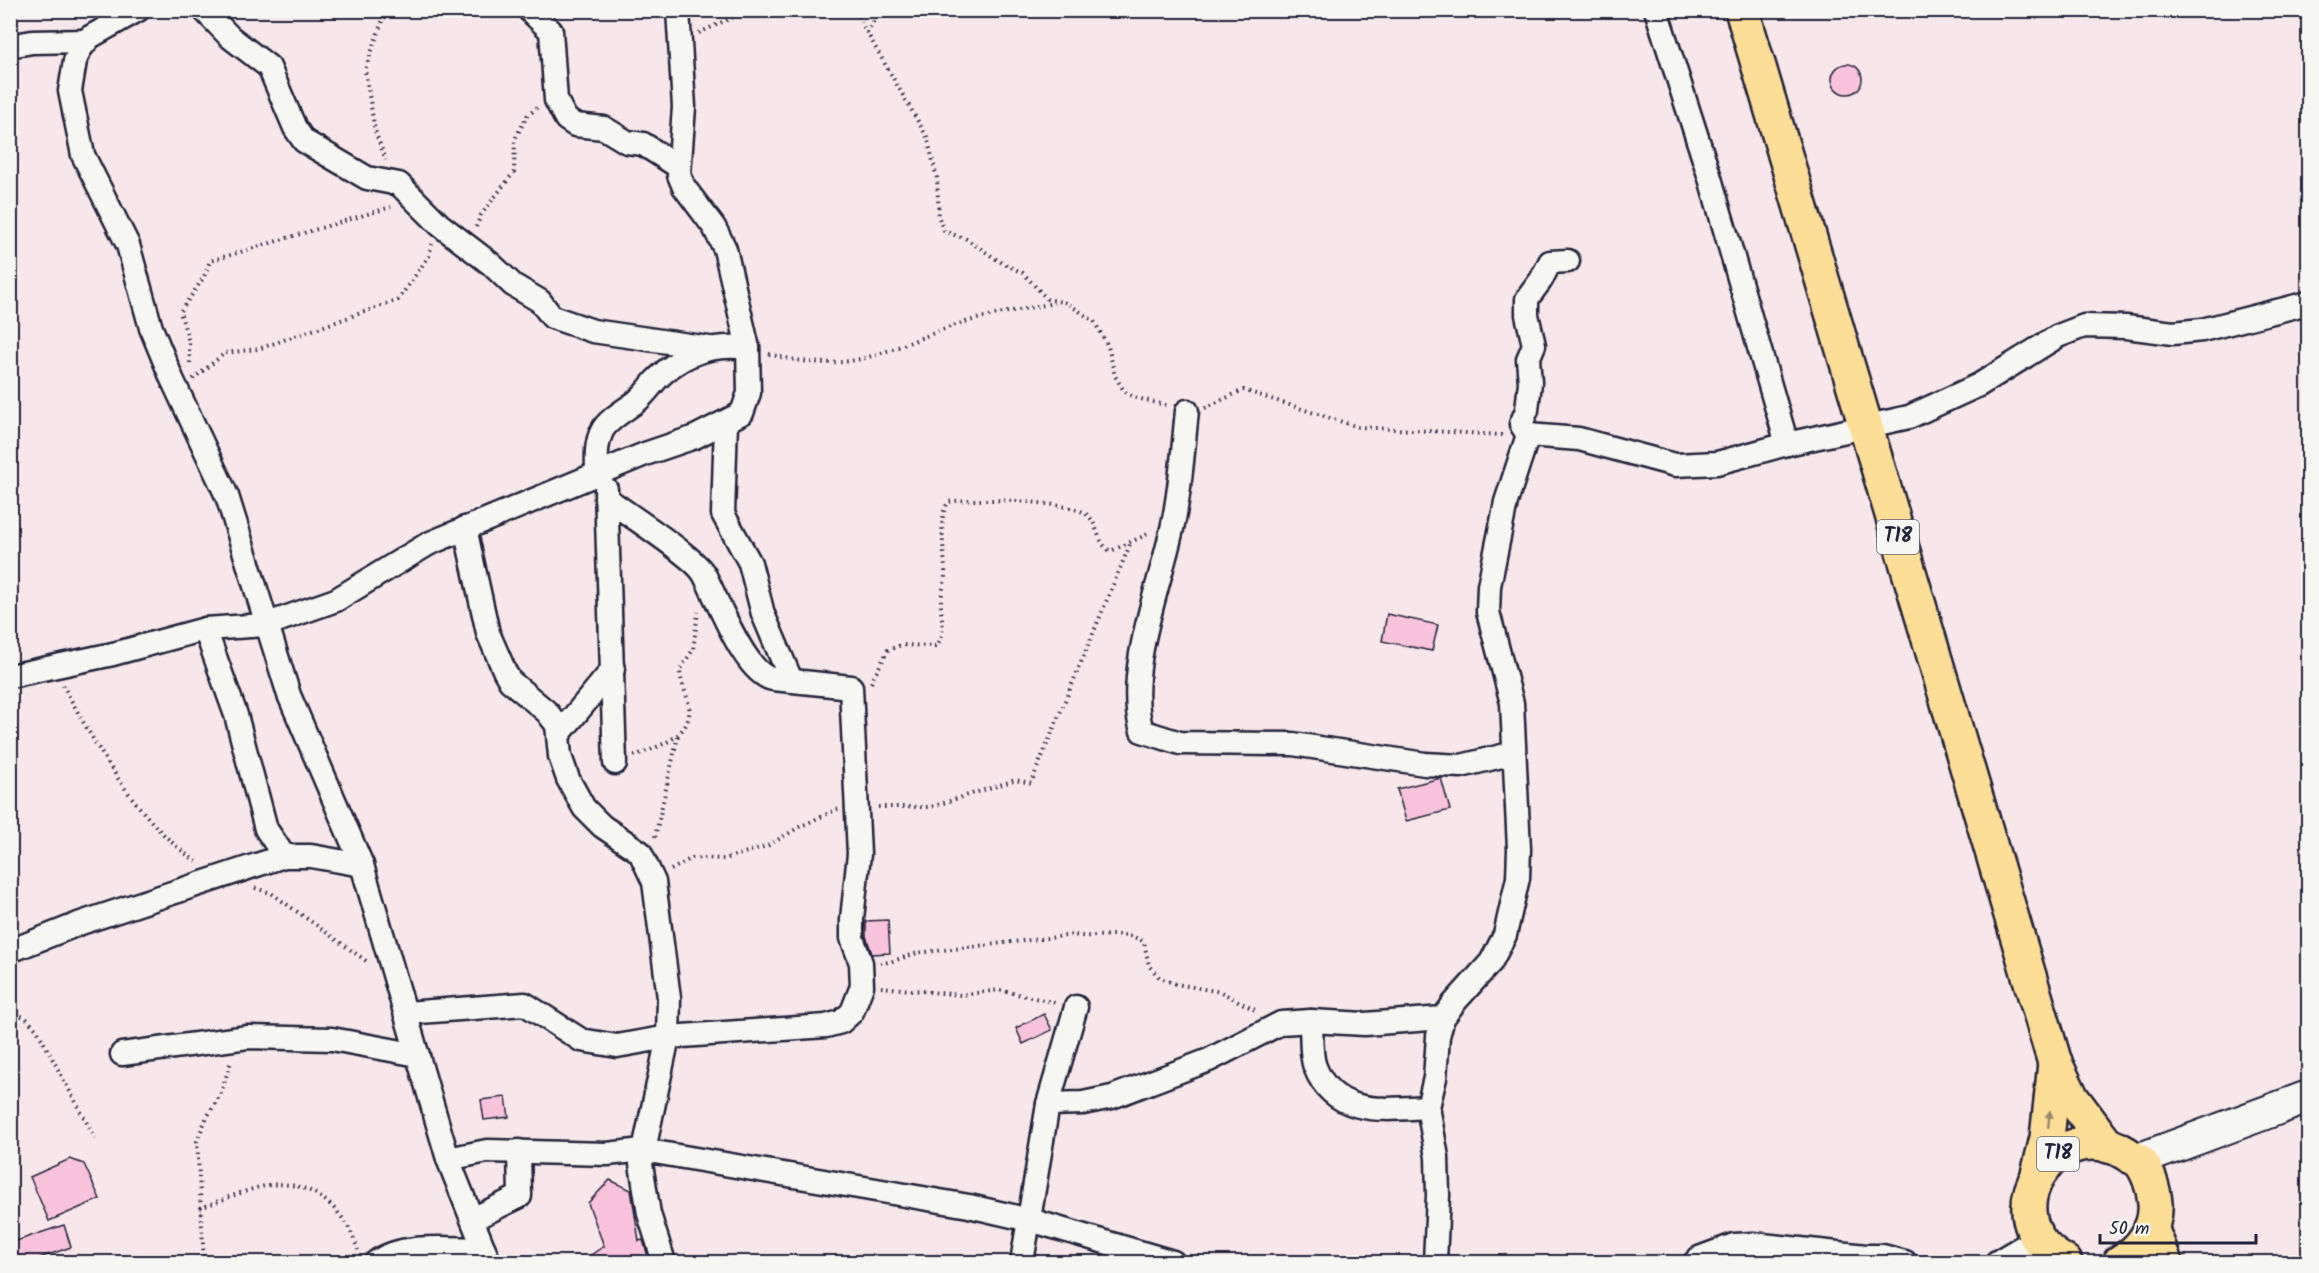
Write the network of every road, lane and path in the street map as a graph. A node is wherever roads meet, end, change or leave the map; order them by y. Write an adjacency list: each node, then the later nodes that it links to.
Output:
1 (138, 10): 12 (street)
2 (204, 10): 17 (street)
3 (386, 10): 17 (path)
4 (529, 10): 15 (street)
5 (678, 10): 13 (street)
6 (748, 10): 13 (path)
7 (857, 10): 11 (path)
8 (880, 10): 11 (path)
9 (1656, 10): 31 (street)
10 (1742, 10): 29 (highway, T18)
11 (867, 33): 21 (path)
12 (86, 41): 14 (street); 27 (street)
13 (679, 43): 16 (street)
14 (10, 46)
15 (556, 91): 16 (street); 19 (path)
16 (679, 167): 24 (street)
17 (407, 192): 19 (street); 25 (path)
18 (432, 241): 25 (path)
19 (471, 248): 23 (street)
20 (1568, 261): 30 (street)
21 (1059, 302): 24 (path); 26 (path)
22 (2308, 303): 29 (street)
23 (709, 348): 24 (street); 32 (street)
24 (748, 348): 28 (street)
25 (193, 379): 27 (path)
26 (1187, 411): 30 (path); 34 (street)
27 (188, 414): 38 (street)
28 (726, 423): 32 (street); 43 (street)
29 (1867, 428): 31 (street); 68 (highway, T18)
30 (1528, 435): 31 (street); 47 (street)
31 (1787, 444)
32 (601, 474): 33 (street); 35 (street)
33 (606, 498): 37 (street); 41 (street)
34 (1174, 524): 36 (path); 47 (street)
35 (465, 528): 38 (street); 45 (street)
36 (1131, 542): 44 (path); 49 (path)
37 (712, 593): 43 (street); 46 (path)
38 (266, 625): 39 (street); 51 (street)
39 (205, 629): 40 (street); 50 (street)
40 (53, 666): 42 (street); 52 (path)
41 (613, 669): 45 (street); 48 (street)
42 (10, 676)
43 (791, 680): 44 (street)
44 (853, 715): 49 (street)
45 (560, 733): 53 (street)
46 (678, 735): 48 (path); 53 (path)
47 (1514, 753): 61 (street)
48 (615, 763)
49 (856, 805): 53 (path); 55 (street)
50 (284, 856): 51 (street); 52 (street)
51 (362, 865): 56 (street)
52 (226, 877): 54 (street); 56 (path)
53 (652, 877): 65 (street)
54 (10, 951)
55 (861, 963): 57 (street); 63 (path)
56 (398, 983): 60 (street)
57 (862, 986): 58 (path); 65 (street)
58 (1076, 1007): 70 (street)
59 (10, 1011): 72 (path)
60 (406, 1013): 65 (street); 67 (street)
61 (1443, 1018): 62 (street); 71 (street)
62 (1311, 1021): 63 (street); 71 (street)
63 (1281, 1023): 70 (street)
64 (256, 1037): 66 (street); 67 (street); 79 (path)
65 (668, 1037): 74 (street)
66 (122, 1054)
67 (418, 1054): 76 (street)
68 (2055, 1064): 73 (highway, T18); 78 (highway, T18, one-way to 68)
69 (2308, 1097): 77 (main road)
70 (1048, 1104): 81 (street)
71 (1428, 1107): 91 (street)
72 (95, 1138)
73 (2108, 1146): 77 (highway, T18); 78 (highway, T18)
74 (643, 1150): 75 (street); 81 (street); 88 (street)
75 (519, 1151): 76 (street); 80 (street)
76 (448, 1159): 80 (street)
77 (2138, 1160): 82 (highway)
78 (2038, 1174): 83 (highway, T18)
79 (200, 1208): 85 (path); 87 (path)
80 (473, 1219): 84 (street)
81 (1030, 1220): 89 (street); 90 (street)
82 (2151, 1228): 95 (highway); 96 (highway)
83 (2036, 1239): 93 (street); 94 (highway)
84 (487, 1256): 85 (street)
85 (368, 1258)
86 (1698, 1261): 92 (street)
87 (204, 1263)
88 (664, 1263)
89 (1022, 1263)
90 (1173, 1263)
91 (1435, 1263)
92 (1905, 1263)
93 (1997, 1263)
94 (2065, 1263)
95 (2120, 1263)
96 (2165, 1263)

